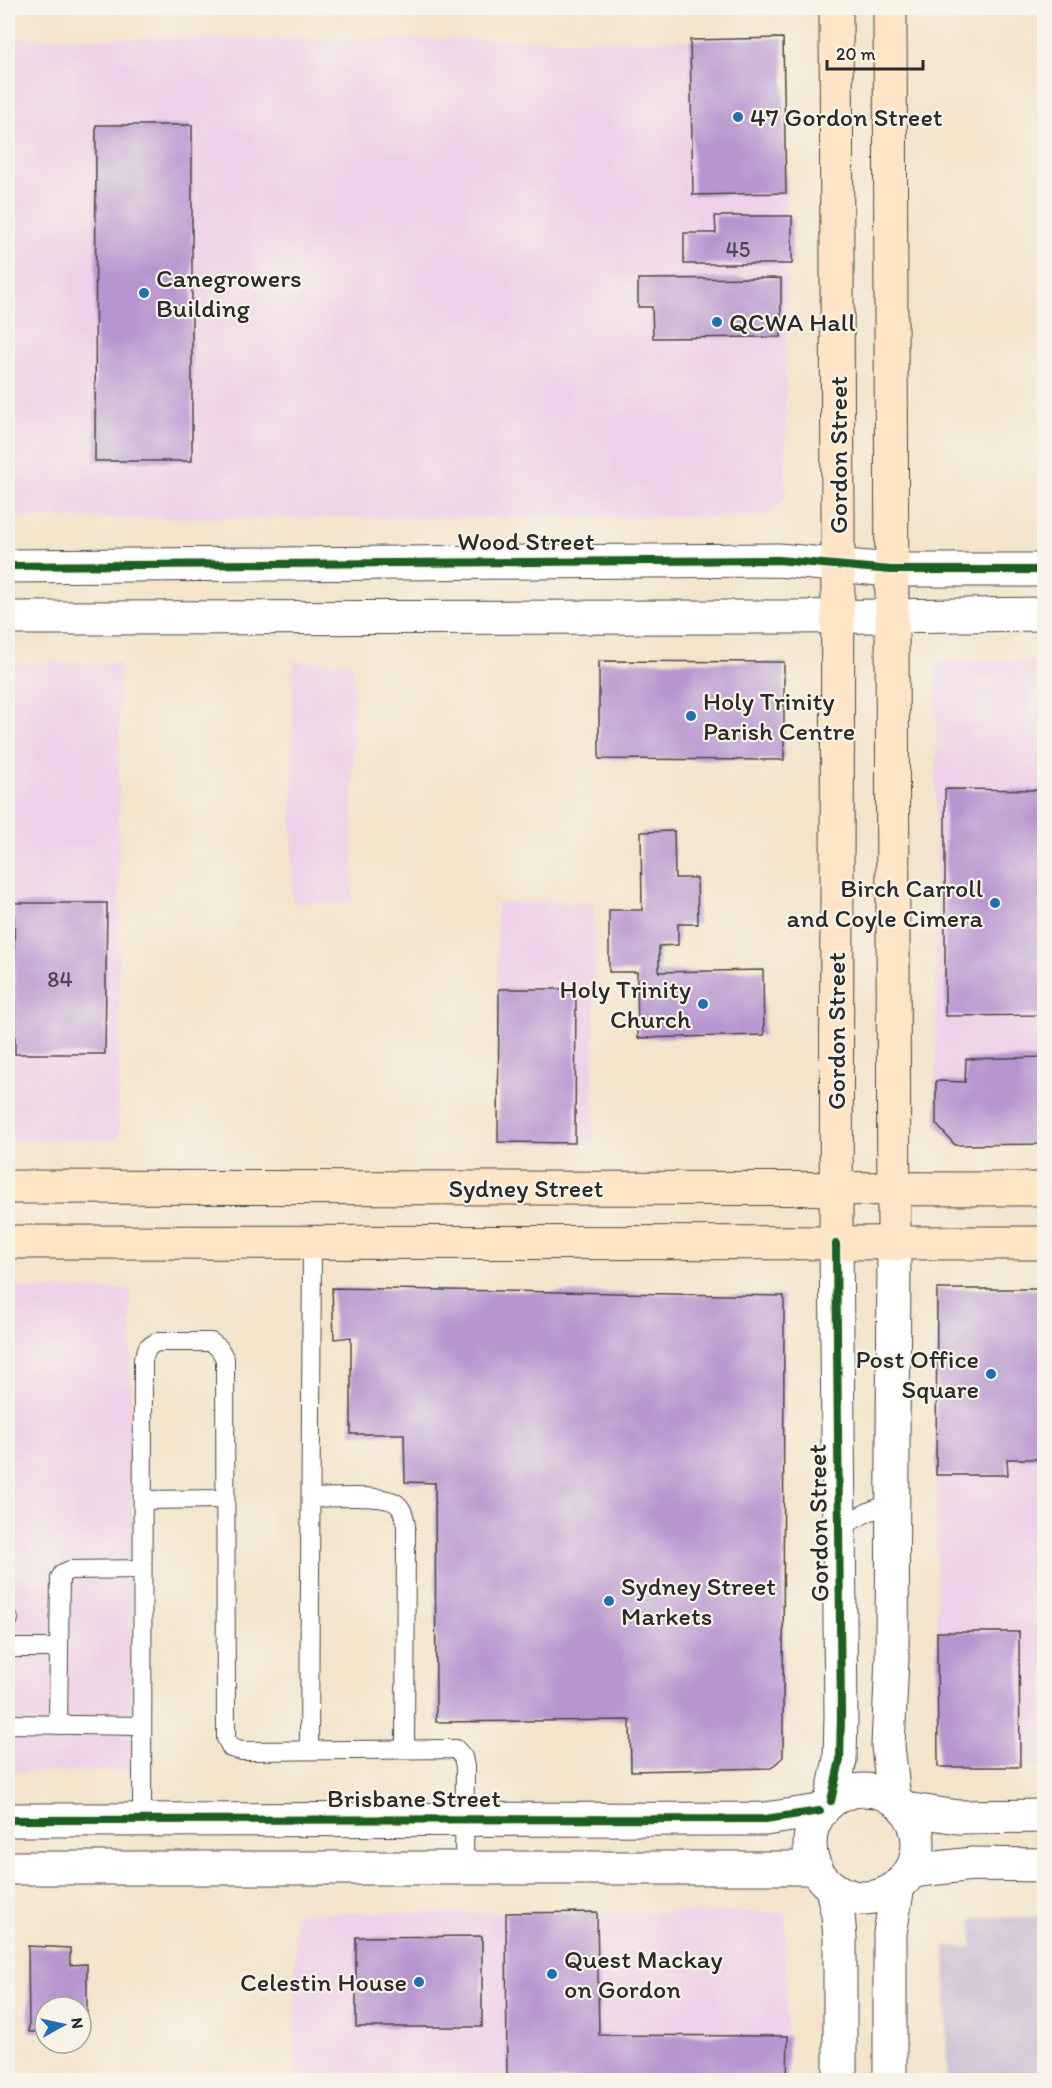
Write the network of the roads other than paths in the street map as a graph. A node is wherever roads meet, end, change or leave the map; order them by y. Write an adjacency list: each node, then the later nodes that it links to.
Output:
1 (836, 8): 3 (main road, Gordon Street)
2 (890, 8): 5 (main road, Gordon Street)
3 (838, 566): 4 (street, Wood Street); 5 (street, Wood Street); 8 (main road, Gordon Street)
4 (8, 567)
5 (891, 570): 6 (street, Wood Street); 9 (main road, Gordon Street)
6 (1044, 570)
7 (1044, 614): 9 (street)
8 (837, 616): 9 (street); 10 (street); 12 (main road, Gordon Street)
9 (891, 616): 13 (main road, Gordon Street)
10 (8, 618)
11 (8, 1187): 12 (main road, Sydney Street)
12 (836, 1188): 13 (main road, Sydney Street); 18 (main road, Gordon Street)
13 (893, 1189): 14 (main road, Sydney Street); 19 (main road, Gordon Street)
14 (1044, 1189)
15 (8, 1242): 16 (main road)
16 (312, 1243): 18 (main road); 20 (lane)
17 (1044, 1243): 19 (main road)
18 (836, 1244): 19 (main road); 24 (street, Gordon Street)
19 (894, 1244): 23 (street, Gordon Street)
20 (311, 1498): 31 (lane); 32 (lane)
21 (225, 1499): 22 (lane); 22 (lane); 32 (lane)
22 (143, 1500): 25 (lane)
23 (892, 1504): 24 (lane); 33 (street, Gordon Street)
24 (839, 1529): 34 (street, Gordon Street)
25 (142, 1569): 27 (lane); 30 (lane)
26 (8, 1648): 27 (lane)
27 (59, 1648): 29 (lane)
28 (8, 1724): 29 (lane)
29 (58, 1725): 30 (lane)
30 (142, 1726): 38 (lane)
31 (405, 1749): 32 (lane); 36 (lane)
32 (309, 1750)
33 (899, 1804): 34 (street); 35 (street); 43 (street)
34 (826, 1806): 36 (street, Brisbane Street); 42 (street)
35 (1044, 1816)
36 (465, 1819): 38 (street, Brisbane Street); 41 (lane)
37 (8, 1820): 38 (street, Brisbane Street)
38 (142, 1820)
39 (1044, 1865): 43 (street)
40 (8, 1868): 41 (street)
41 (464, 1868): 42 (street)
42 (823, 1878): 43 (street); 44 (street)
43 (905, 1879): 45 (street)
44 (840, 2080)
45 (890, 2080)

